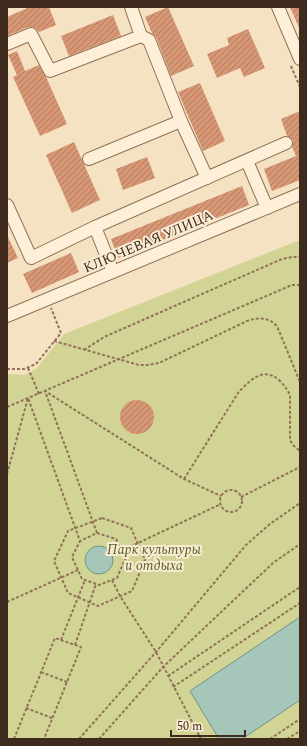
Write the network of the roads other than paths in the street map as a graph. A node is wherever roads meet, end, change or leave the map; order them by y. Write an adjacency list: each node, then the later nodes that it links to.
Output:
1 (131, 7): 3 (street)
2 (278, 7): 5 (street)
3 (141, 36): 4 (street); 6 (street)
4 (7, 44)
5 (300, 59)
6 (182, 121): 8 (street); 10 (street)
7 (286, 143): 9 (street)
8 (89, 159)
9 (247, 161): 10 (street); 13 (street)
10 (206, 178): 14 (street)
11 (300, 194): 13 (street, КЛЮЧЕВАЯ УЛИЦА)
12 (7, 205): 14 (street)
13 (267, 208): 15 (street, КЛЮЧЕВАЯ УЛИЦА)
14 (95, 227): 15 (street)
15 (113, 272): 16 (street, КЛЮЧЕВАЯ УЛИЦА)
16 (7, 316)

